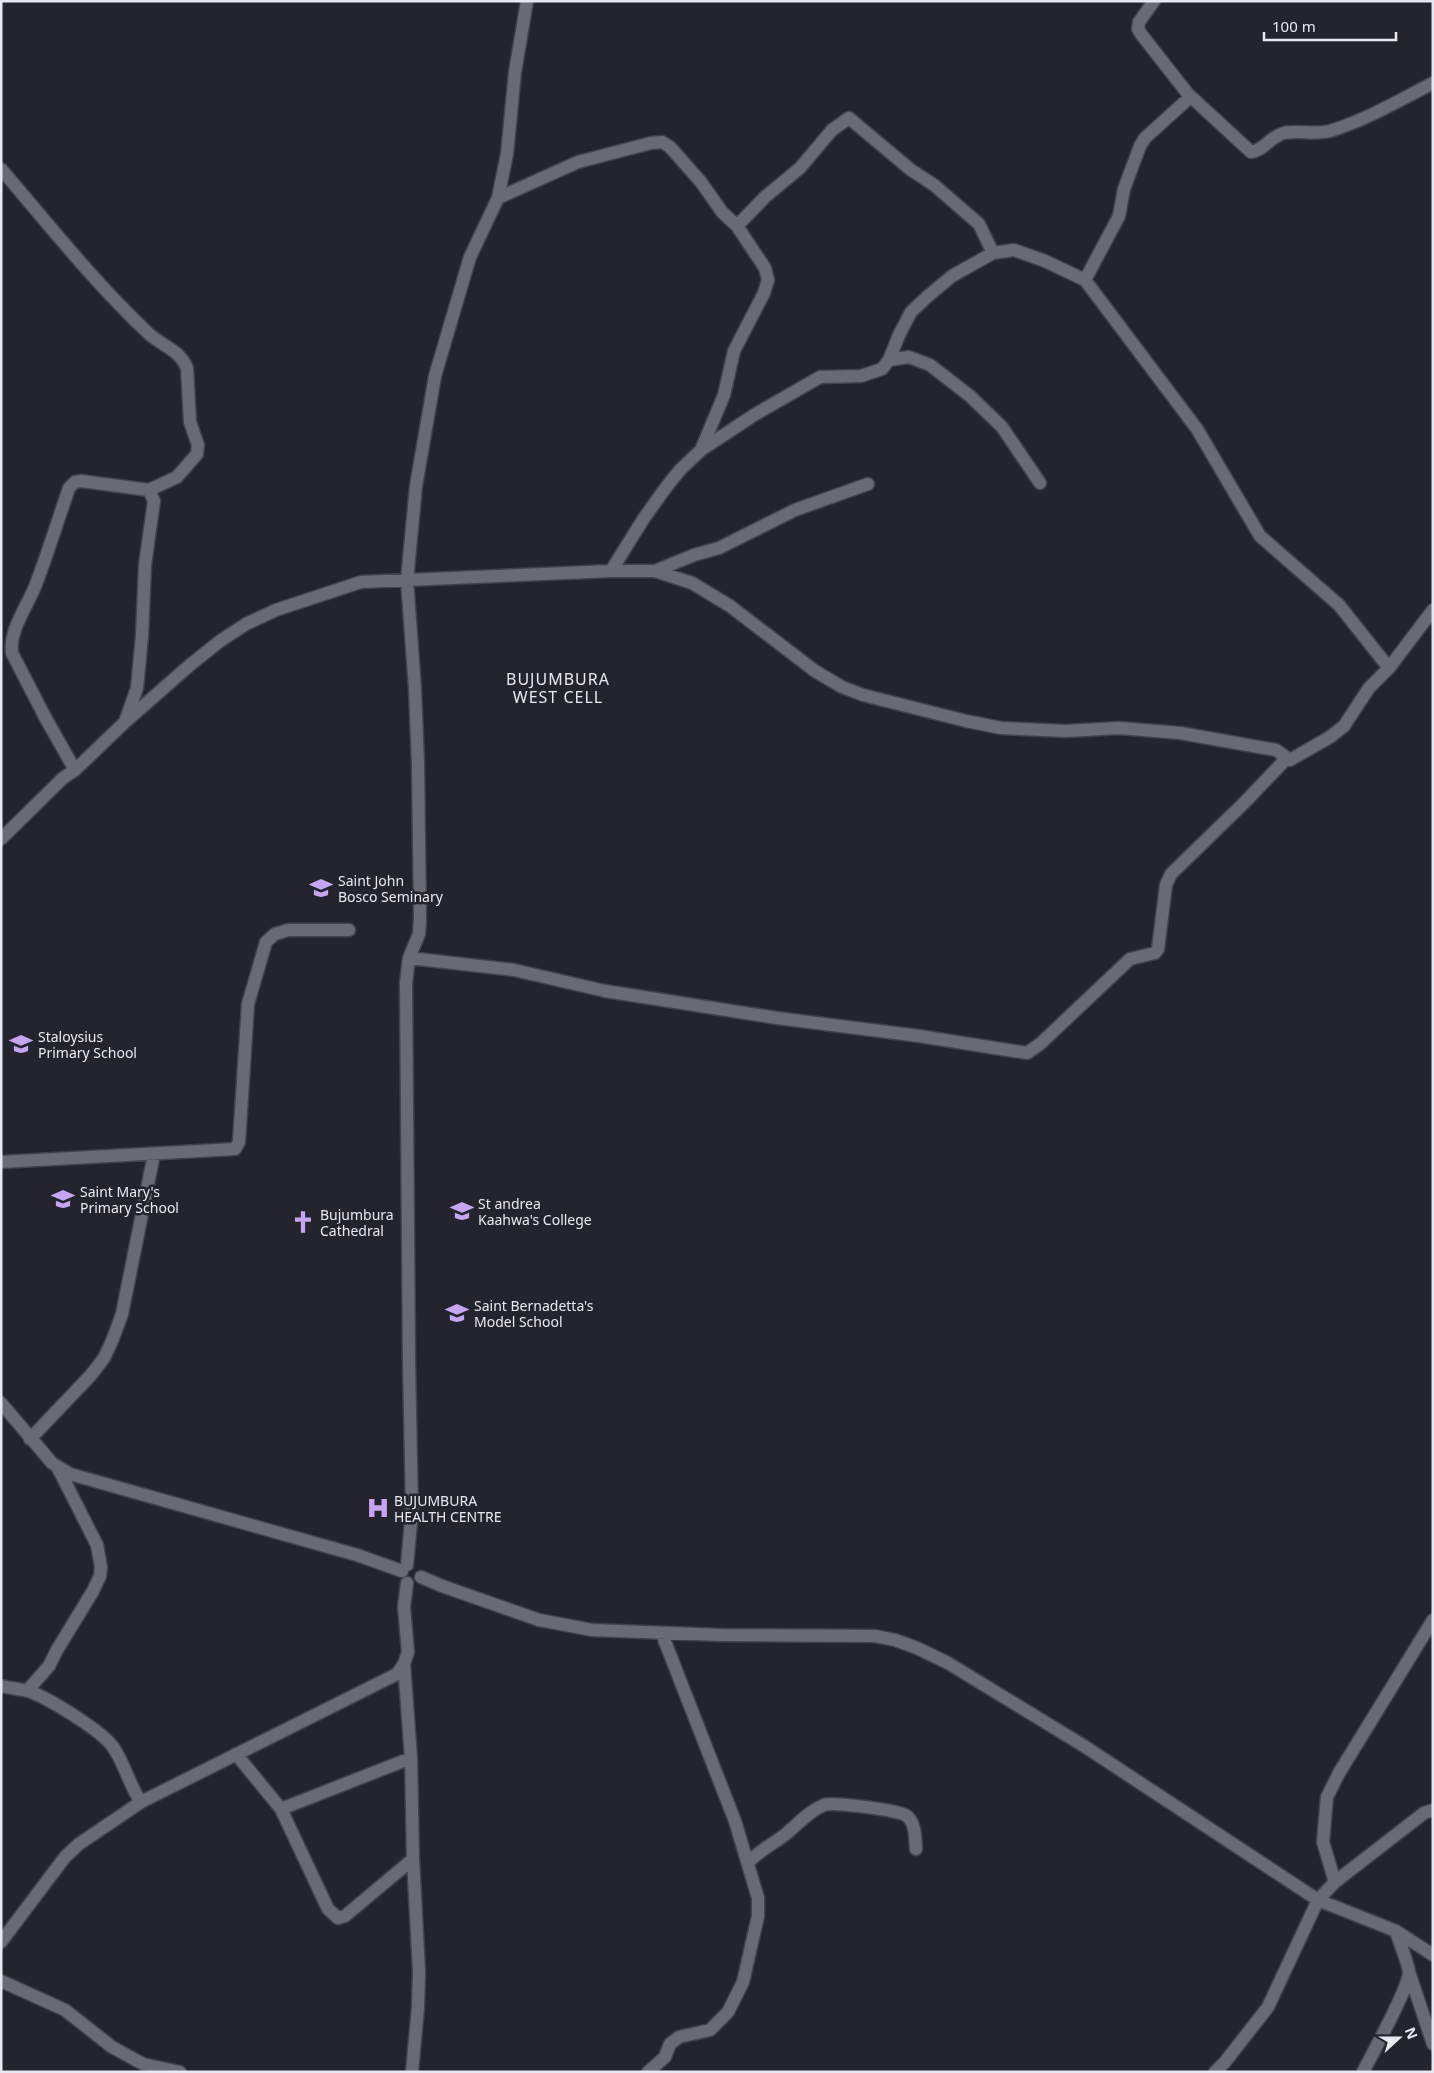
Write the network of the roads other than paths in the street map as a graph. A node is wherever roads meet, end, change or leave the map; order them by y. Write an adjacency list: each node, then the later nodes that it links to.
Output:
1 (527, 1): 6 (street)
2 (1154, 1): 4 (street)
3 (1433, 83): 4 (street)
4 (1188, 94): 9 (street)
5 (1, 169): 14 (street)
6 (498, 198): 7 (street); 17 (street)
7 (738, 226): 8 (street); 11 (street)
8 (994, 253): 9 (street); 10 (street)
9 (1085, 280): 19 (street)
10 (889, 360): 11 (street); 12 (street)
11 (701, 450): 15 (street)
12 (1040, 483)
13 (868, 484): 16 (street)
14 (149, 490): 20 (street); 22 (street)
15 (611, 571): 16 (street); 17 (street)
16 (655, 571): 21 (street)
17 (407, 580): 20 (street); 25 (street)
18 (1433, 610): 19 (street)
19 (1389, 668): 21 (street)
20 (125, 722): 22 (street)
21 (1290, 760): 25 (street)
22 (75, 770): 23 (street)
23 (1, 839)
24 (349, 930): 26 (street)
25 (409, 958): 31 (street)
26 (154, 1154): 27 (street); 29 (street)
27 (1, 1162)
28 (1, 1403): 29 (street)
29 (30, 1439): 30 (street)
30 (58, 1467): 31 (street); 37 (street)
31 (405, 1573): 32 (street); 32 (street); 35 (street)
32 (421, 1577): 34 (street)
33 (1433, 1620): 46 (street)
34 (662, 1634): 45 (street); 47 (street)
35 (404, 1664): 38 (street); 39 (street)
36 (1, 1686): 37 (street)
37 (27, 1691): 40 (street)
38 (236, 1754): 40 (street); 41 (street)
39 (411, 1758): 41 (street); 44 (street)
40 (141, 1802): 49 (street)
41 (282, 1809): 44 (street)
42 (1433, 1810): 46 (street)
43 (916, 1849): 45 (street)
44 (413, 1858): 55 (street)
45 (748, 1863): 56 (street)
46 (1335, 1882): 47 (street)
47 (1318, 1900): 48 (street); 57 (street)
48 (1396, 1931): 50 (street); 51 (street)
49 (1, 1942)
50 (1433, 1955)
51 (1409, 1972): 53 (street); 58 (street)
52 (1, 1981): 54 (street)
53 (1433, 2044)
54 (180, 2072)
55 (412, 2072)
56 (648, 2072)
57 (1215, 2072)
58 (1363, 2072)

